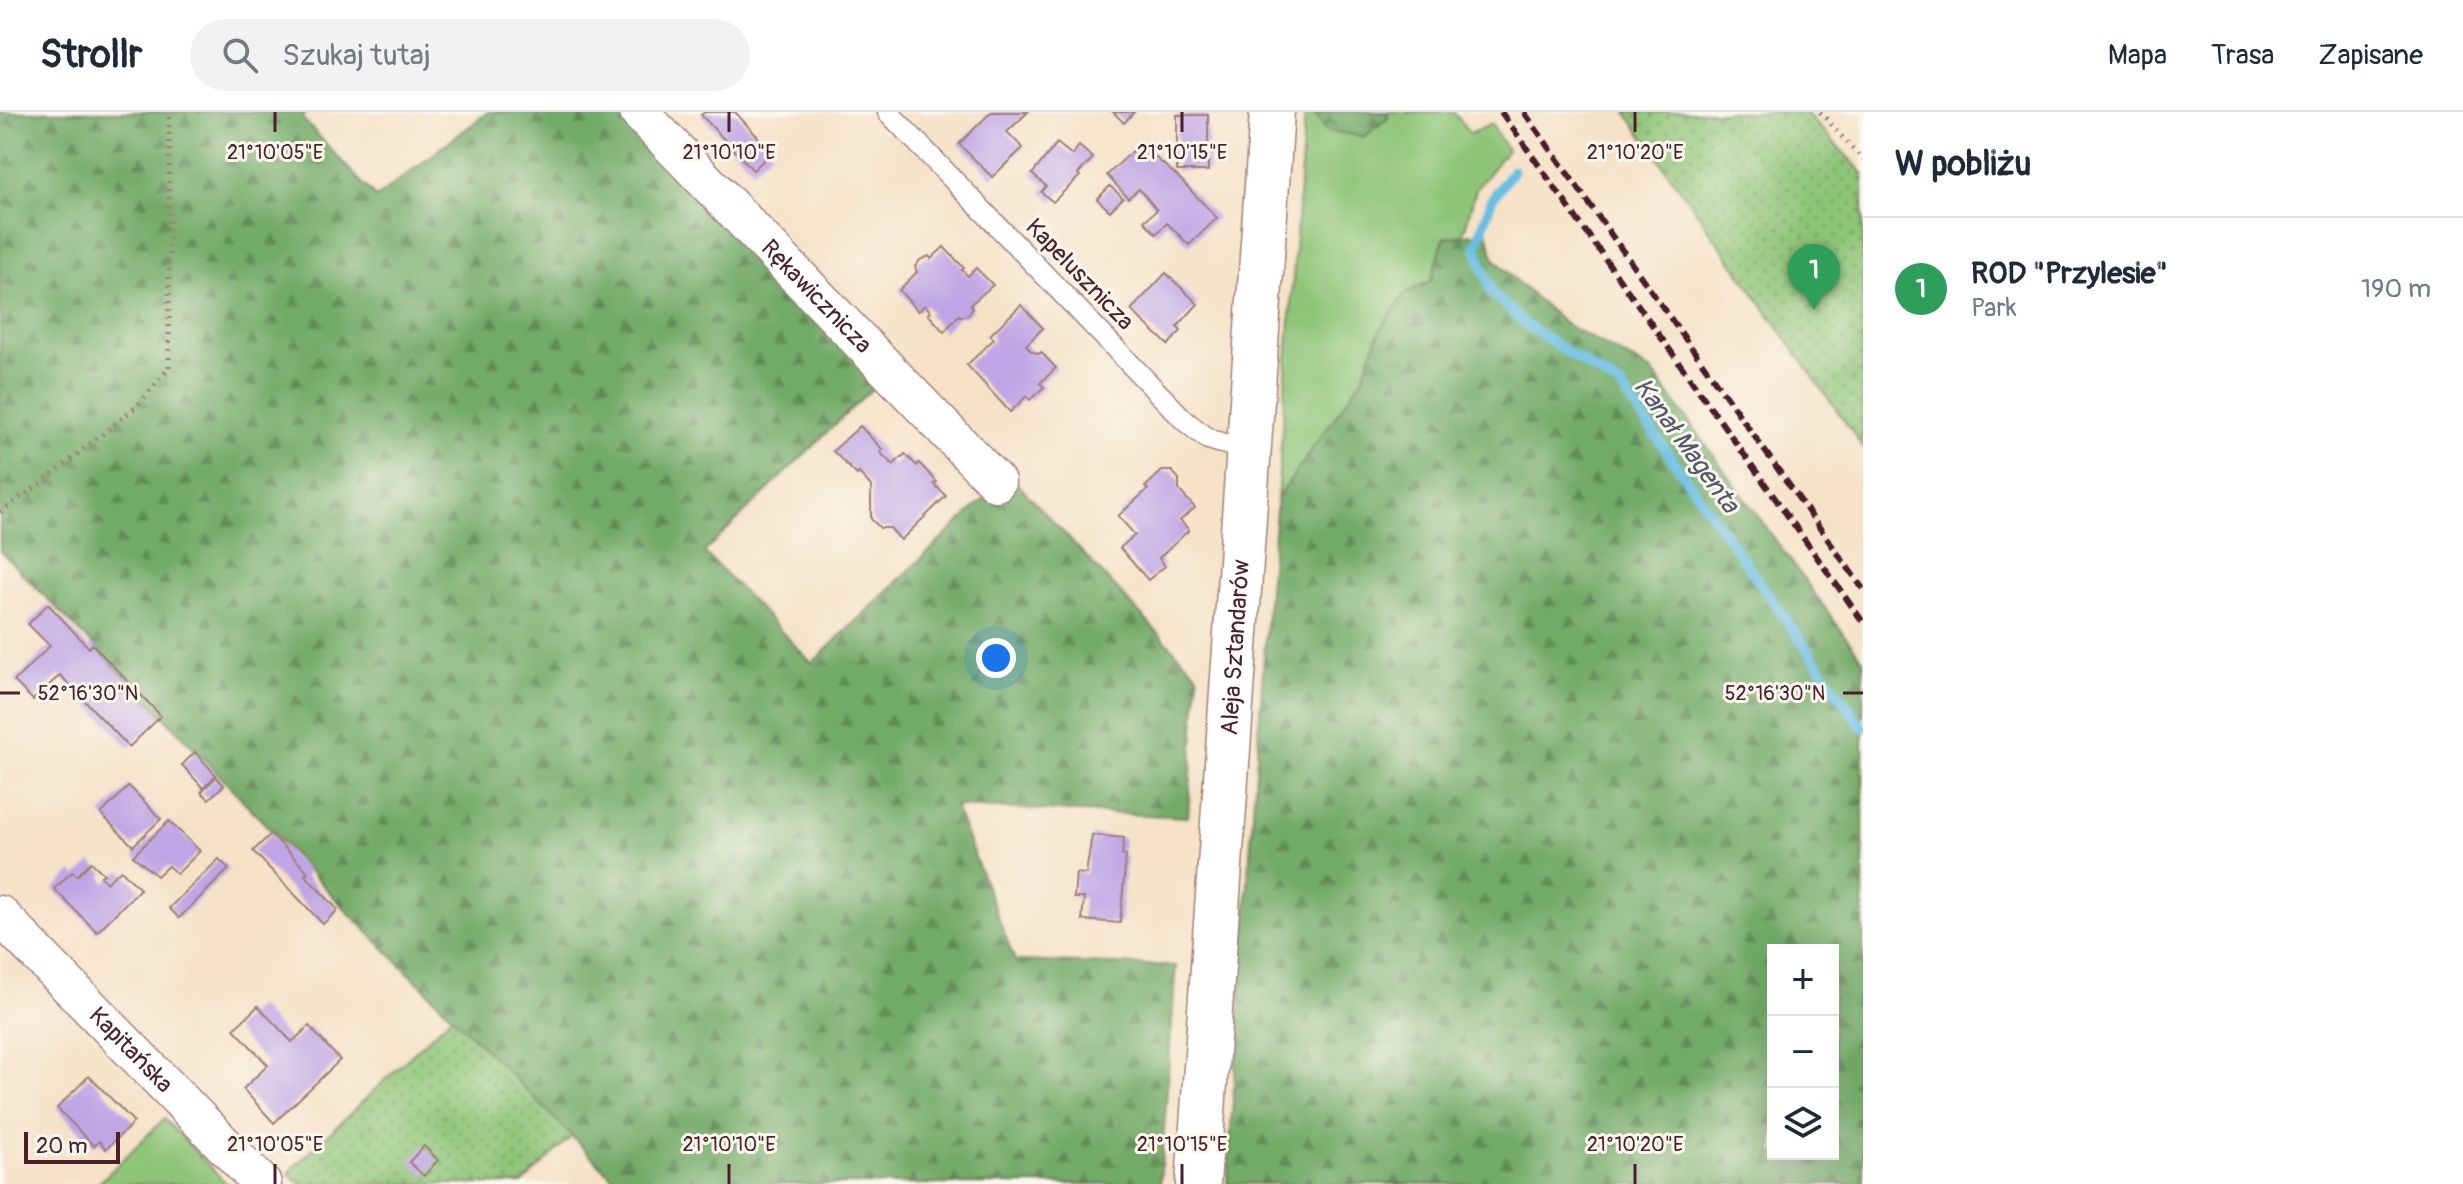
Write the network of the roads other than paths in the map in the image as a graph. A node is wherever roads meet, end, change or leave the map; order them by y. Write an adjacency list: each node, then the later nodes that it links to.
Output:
1 (639, 112): 5 (street, Rękawicznicza)
2 (888, 112): 4 (lane, Kapelusznicza)
3 (1272, 112): 4 (street, Aleja Sztandarów)
4 (1249, 451): 8 (street, Aleja Sztandarów)
5 (996, 482)
6 (0, 915): 7 (street, Kapitańska)
7 (262, 1184)
8 (1198, 1184)

